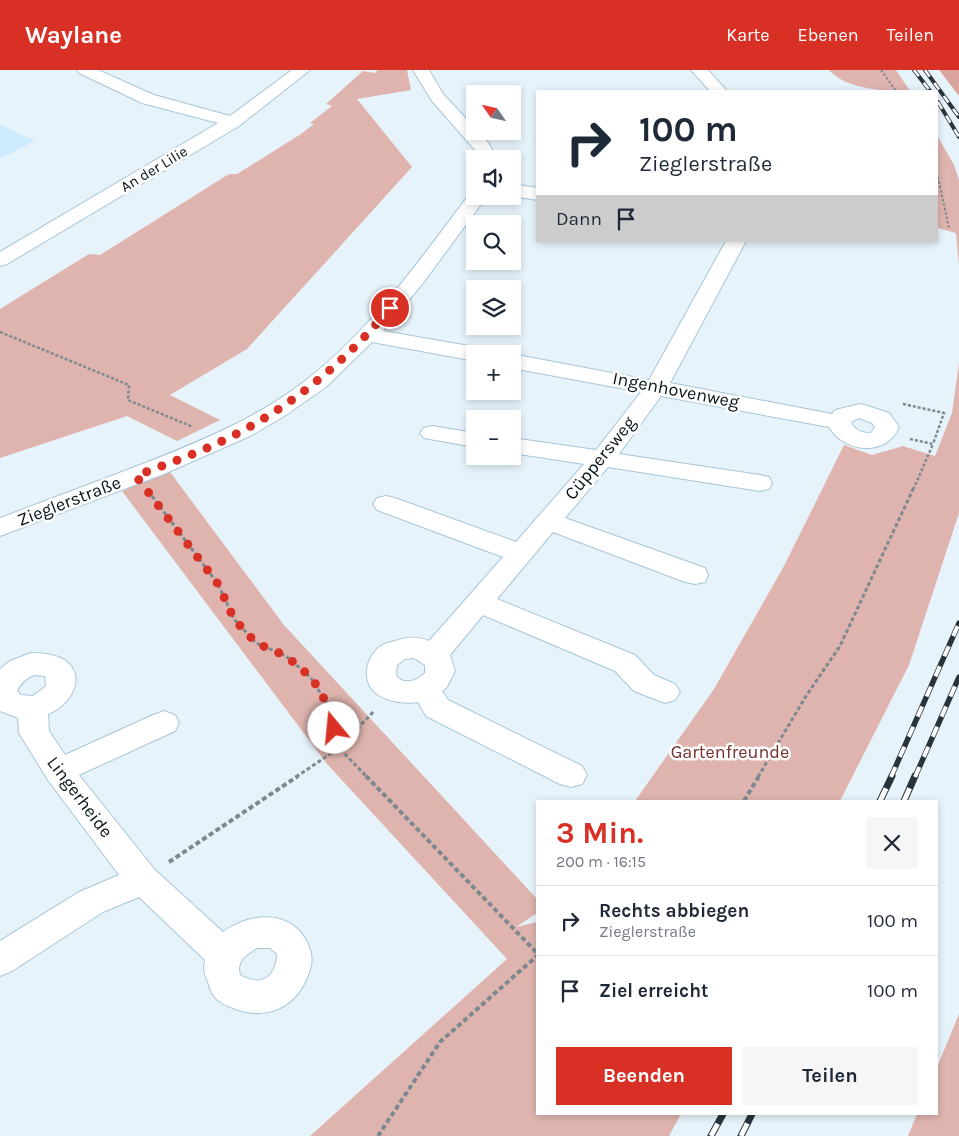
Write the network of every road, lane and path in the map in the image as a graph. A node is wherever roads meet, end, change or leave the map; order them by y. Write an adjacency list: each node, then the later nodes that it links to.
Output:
1 (85, 70): 8 (street)
2 (302, 70): 8 (street, An der Lilie)
3 (421, 70): 9 (street)
4 (699, 70): 6 (street)
5 (881, 70): 7 (path)
6 (718, 90)
7 (895, 90)
8 (233, 122): 16 (street, An der Lilie)
9 (484, 150)
10 (938, 177): 14 (path)
11 (521, 191): 12 (street)
12 (536, 194)
13 (471, 205): 18 (street, Zieglerstraße)
14 (949, 228)
15 (735, 242): 21 (street, Cüppersweg)
16 (0, 260)
17 (0, 332): 26 (path)
18 (368, 335): 19 (street); 26 (street, Zieglerstraße)
19 (466, 352)
20 (521, 363): 21 (street, Ingenhovenweg)
21 (658, 386): 24 (street, Ingenhovenweg); 29 (street, Cüppersweg)
22 (899, 403): 27 (path)
23 (432, 433): 25 (street)
24 (886, 433): 27 (path)
25 (466, 439)
26 (217, 444): 30 (street, Zieglerstraße)
27 (933, 444): 46 (path)
28 (521, 446): 29 (street)
29 (602, 459): 31 (street); 33 (street, Cüppersweg)
30 (136, 476): 34 (street, Zieglerstraße); 43 (path)
31 (760, 483)
32 (386, 504): 35 (street)
33 (548, 521): 35 (street, Cüppersweg); 36 (street)
34 (0, 527)
35 (520, 553): 37 (street, Cüppersweg)
36 (695, 574)
37 (479, 602): 38 (street, Cüppersweg); 40 (street)
38 (434, 654): 39 (street); 39 (street)
39 (412, 691): 43 (path); 45 (street)
40 (666, 692)
41 (33, 707): 44 (street, Lingerheide)
42 (164, 723): 44 (street)
43 (339, 748): 47 (path); 48 (path)
44 (59, 771): 47 (street, Lingerheide)
45 (571, 775)
46 (745, 800)
47 (143, 880): 49 (street, Lingerheide); 51 (street)
48 (536, 952)
49 (225, 956)
50 (536, 956): 52 (path)
51 (0, 960)
52 (378, 1136)

